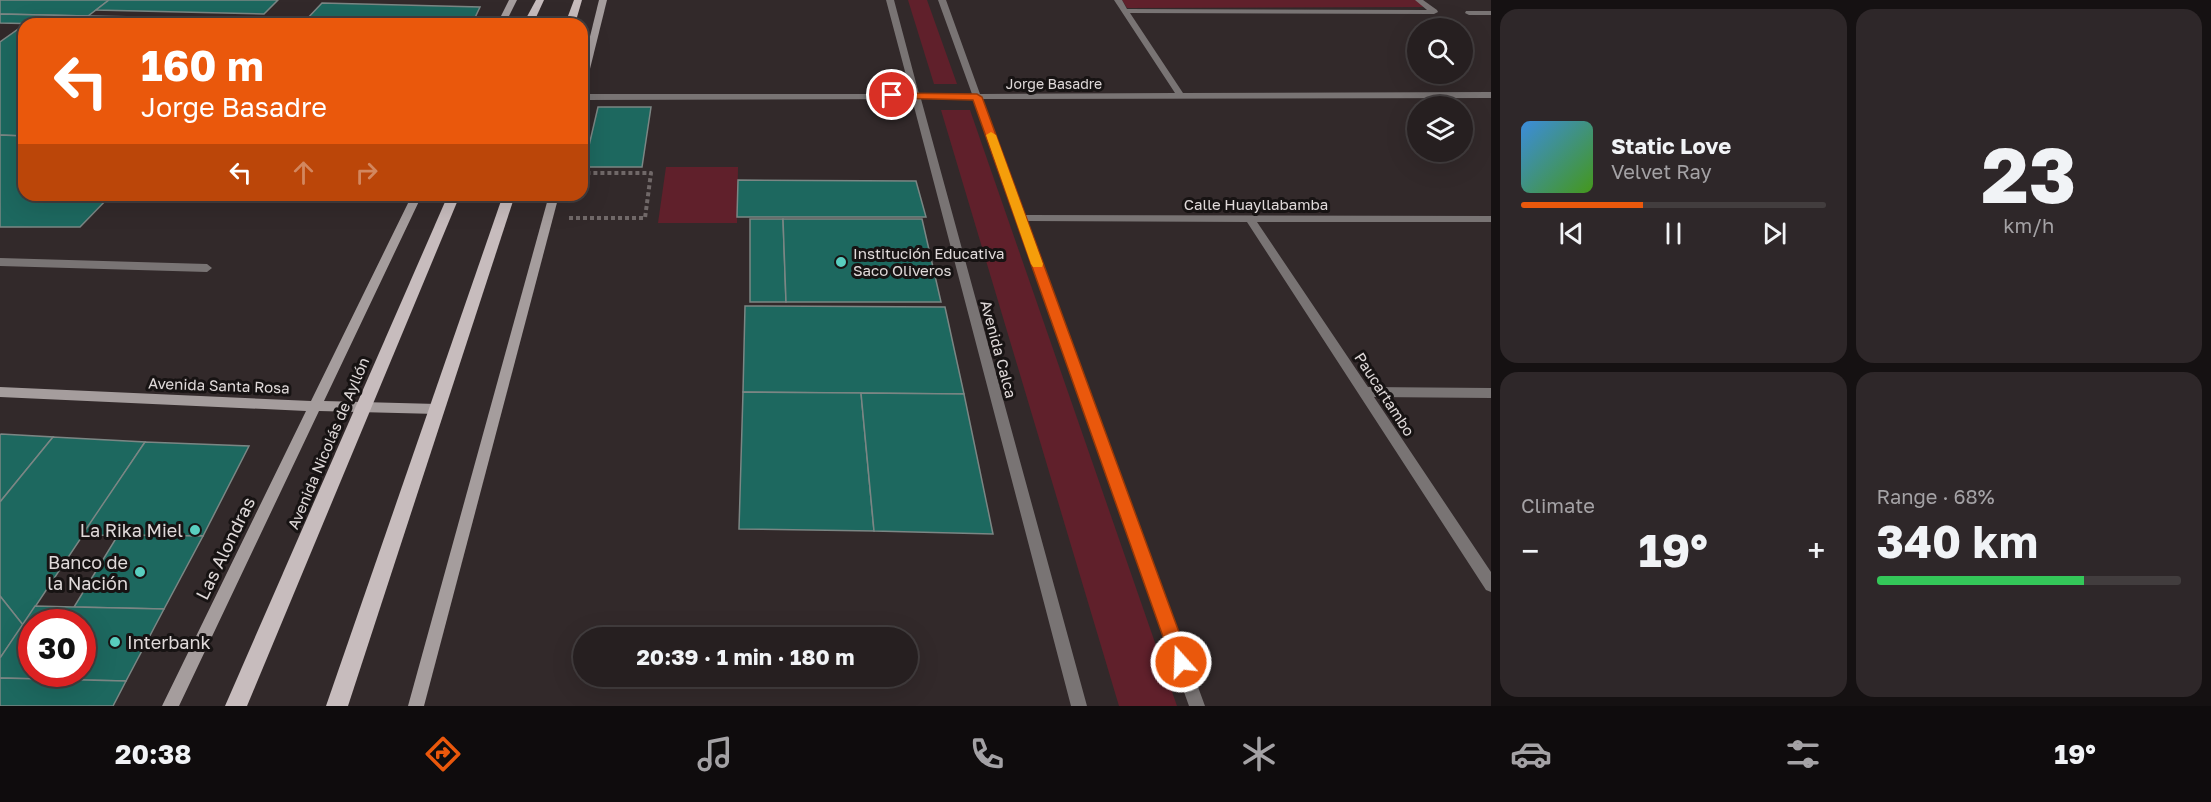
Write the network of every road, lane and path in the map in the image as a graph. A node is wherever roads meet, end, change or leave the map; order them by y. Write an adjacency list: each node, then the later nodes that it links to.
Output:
1 (513, 0): 12 (main road)
2 (540, 0): 13 (main road)
3 (578, 0): 14 (main road)
4 (603, 0): 15 (main road)
5 (890, 0): 16 (street, Avenida Calca)
6 (942, 0): 20 (street)
7 (1118, 0): 9 (street)
8 (1419, 0): 9 (street)
9 (1125, 11): 19 (street)
10 (1469, 13): 11 (street)
11 (1491, 13)
12 (504, 18)
13 (531, 18)
14 (572, 18)
15 (588, 61)
16 (916, 95): 18 (street, Jorge Basadre); 20 (street, Jorge Basadre); 43 (street, Avenida Calca)
17 (1491, 95): 19 (street, Jorge Basadre)
18 (588, 96)
19 (1181, 96): 20 (street, Jorge Basadre)
20 (977, 97): 27 (street)
21 (588, 173): 26 (path)
22 (414, 201): 35 (main road, Avenida Nicolás de Ayllón)
23 (451, 201): 36 (main road, Avenida Nicolás de Ayllón)
24 (507, 201): 37 (main road)
25 (552, 201): 26 (main road)
26 (548, 218): 42 (main road)
27 (1021, 218): 29 (street, Calle Huayllabamba); 44 (street)
28 (1491, 219): 29 (street, Calle Huayllabamba)
29 (1251, 220): 32 (street, Paucartambo)
30 (0, 262): 31 (street)
31 (207, 268)
32 (1364, 392): 34 (street); 38 (street, Paucartambo)
33 (0, 393): 35 (main road, Avenida Santa Rosa)
34 (1491, 393)
35 (313, 406): 36 (main road, Avenida Santa Rosa); 39 (main road, Las Alondras)
36 (362, 407): 37 (main road, Avenida Santa Rosa); 40 (main road, Avenida Nicolás de Ayllón)
37 (437, 409): 41 (main road)
38 (1491, 585)
39 (170, 706)
40 (236, 706)
41 (337, 706)
42 (416, 706)
43 (1079, 706)
44 (1197, 706)

